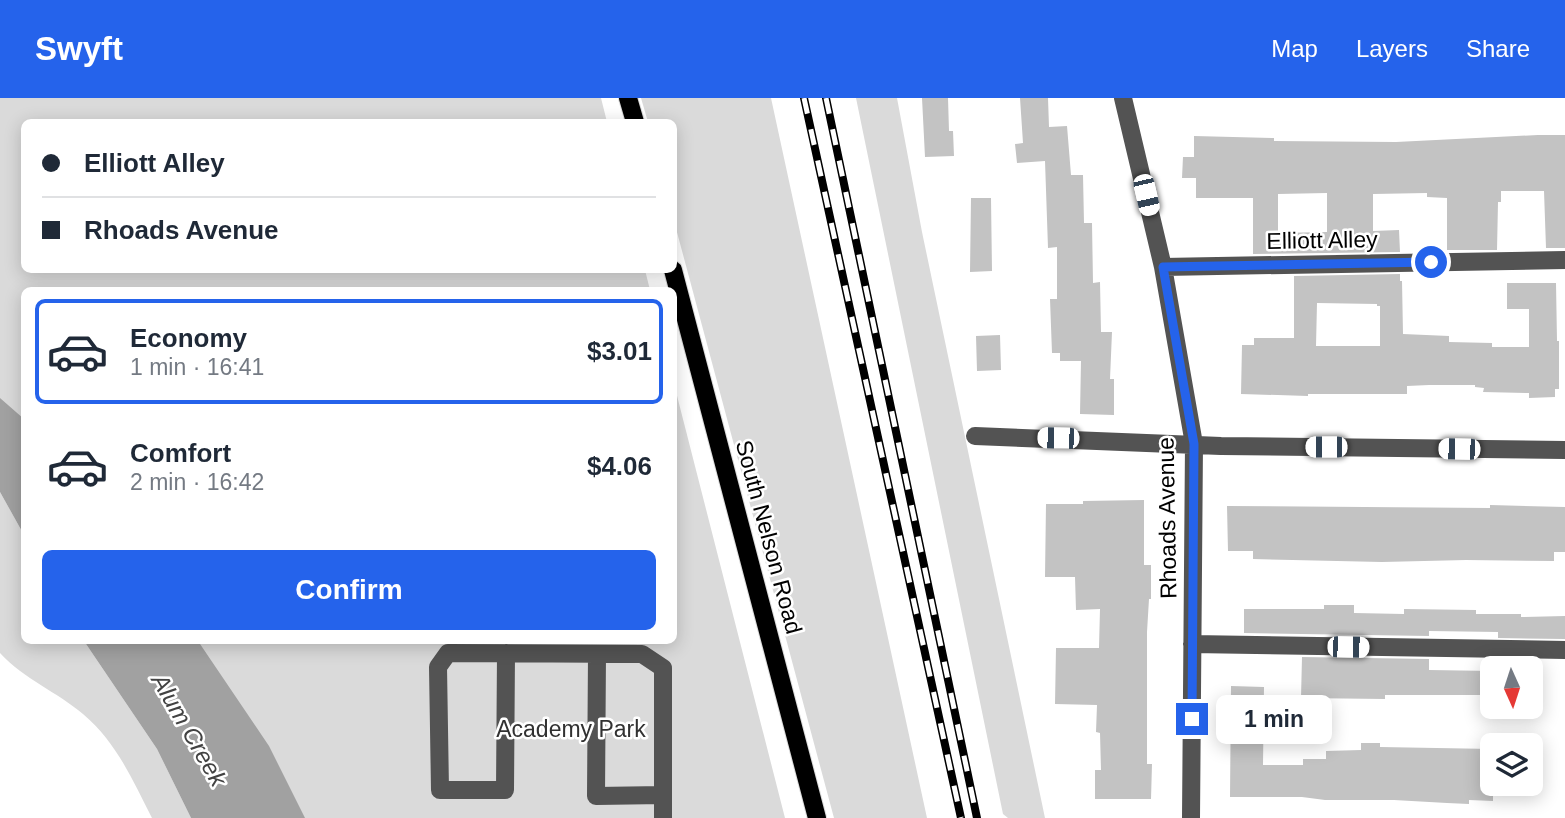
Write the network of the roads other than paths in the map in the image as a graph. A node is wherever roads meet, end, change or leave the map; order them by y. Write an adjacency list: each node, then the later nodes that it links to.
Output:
1 (628, 98): 3 (main road)
2 (1122, 98): 5 (street, Rhoads Avenue)
3 (634, 119)
4 (1565, 260): 5 (street, Elliott Alley)
5 (1163, 267): 8 (street, Rhoads Avenue)
6 (674, 273): 16 (main road, South Nelson Road)
7 (975, 436): 8 (street)
8 (1194, 444): 9 (street); 10 (street, Rhoads Avenue)
9 (1565, 450)
10 (1192, 644): 11 (street); 17 (street, Rhoads Avenue)
11 (1565, 650)
12 (506, 653): 12 (street); 13 (street)
13 (597, 654): 14 (street); 14 (street)
14 (663, 795): 15 (street)
15 (663, 818)
16 (817, 818)
17 (1191, 818)

